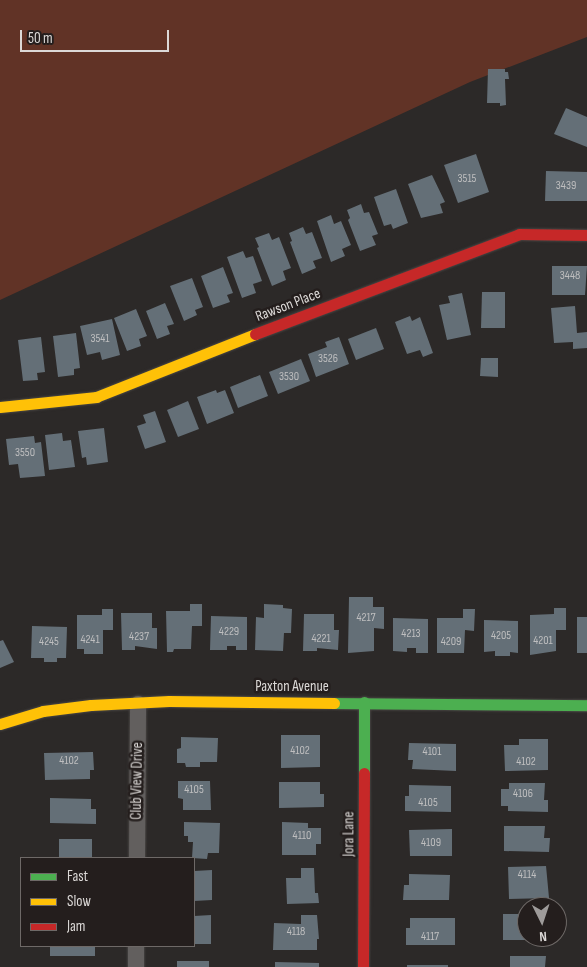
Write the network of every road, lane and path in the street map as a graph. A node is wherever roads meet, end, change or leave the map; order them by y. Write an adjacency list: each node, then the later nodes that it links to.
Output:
1 (587, 235): 2 (street, Rawson Place)
2 (0, 407)
3 (364, 702): 4 (street, Paxton Avenue); 5 (street, Paxton Avenue); 10 (street, Jora Lane)
4 (138, 704): 6 (street, Paxton Avenue); 7 (street, Club View Drive)
5 (587, 705)
6 (0, 724)
7 (137, 857)
8 (136, 947): 9 (street)
9 (136, 967)
10 (363, 967)

